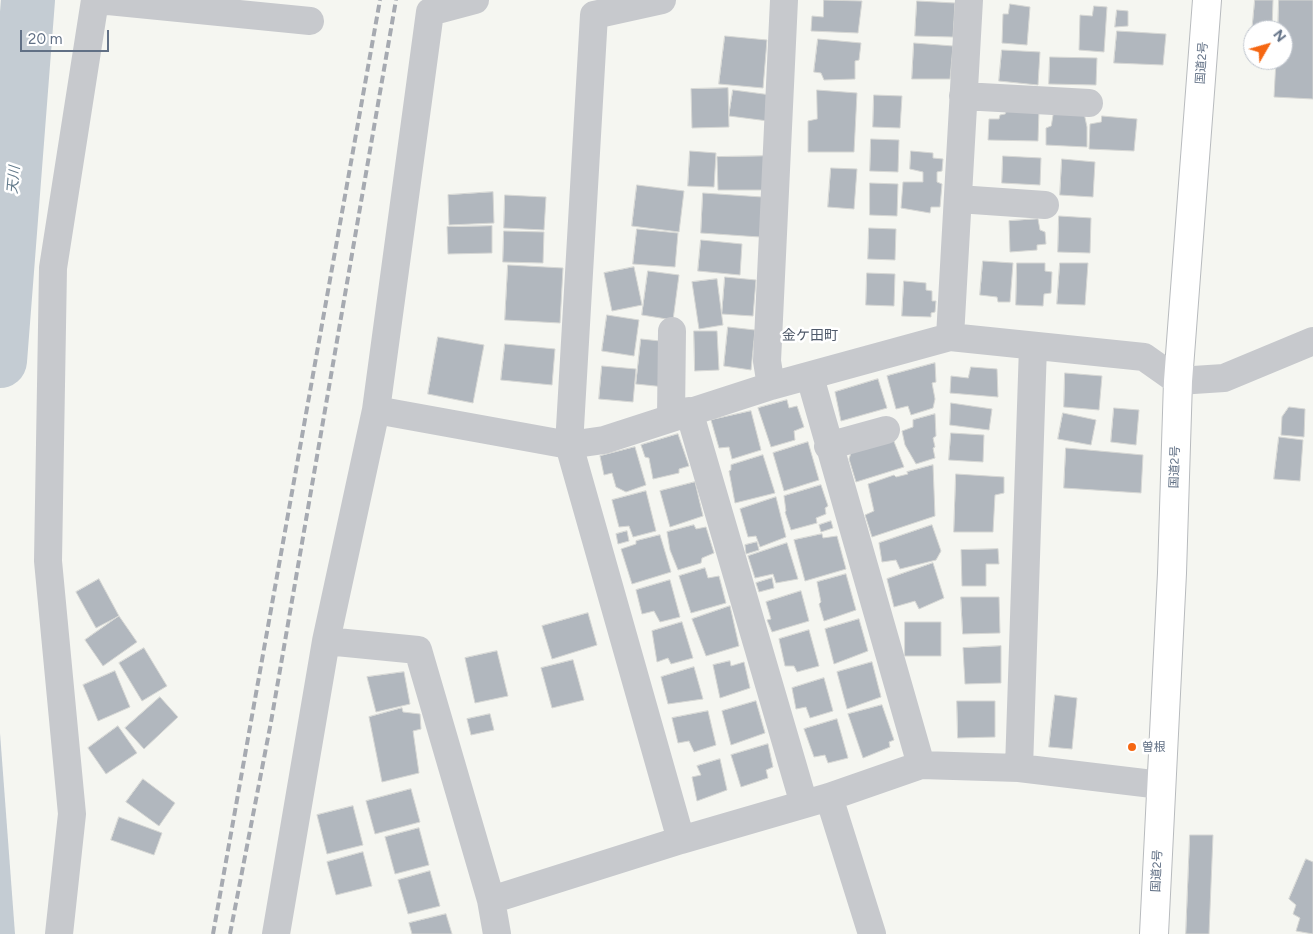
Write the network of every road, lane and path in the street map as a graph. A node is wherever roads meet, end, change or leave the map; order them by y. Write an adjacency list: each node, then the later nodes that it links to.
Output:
1 (97, 0): 8 (street); 32 (street)
2 (475, 0): 20 (street)
3 (662, 0): 7 (street)
4 (784, 0): 19 (street)
5 (969, 0): 9 (street)
6 (1207, 0): 18 (highway, 国道2号)
7 (586, 7): 23 (street)
8 (310, 20)
9 (964, 96): 10 (street); 11 (street)
10 (1089, 103)
11 (958, 199): 12 (street); 14 (street)
12 (1045, 205)
13 (672, 331): 21 (street)
14 (950, 337): 16 (street); 17 (street)
15 (1313, 341): 18 (street)
16 (1033, 346): 18 (street); 27 (street)
17 (810, 377): 19 (street); 24 (street)
18 (1178, 381): 28 (highway, 国道2号)
19 (771, 386): 21 (street)
20 (376, 410): 23 (street); 25 (street)
21 (680, 414): 23 (street); 29 (street)
22 (886, 430): 24 (street)
23 (569, 445): 30 (street)
24 (828, 446): 26 (street)
25 (326, 641): 31 (street); 33 (street)
26 (921, 765): 27 (street); 29 (street)
27 (1019, 768): 28 (street)
28 (1162, 785): 36 (highway, 国道2号)
29 (817, 801): 30 (street); 35 (street)
30 (681, 840): 31 (street)
31 (491, 900): 34 (street)
32 (59, 934)
33 (276, 934)
34 (497, 934)
35 (872, 934)
36 (1154, 934)

